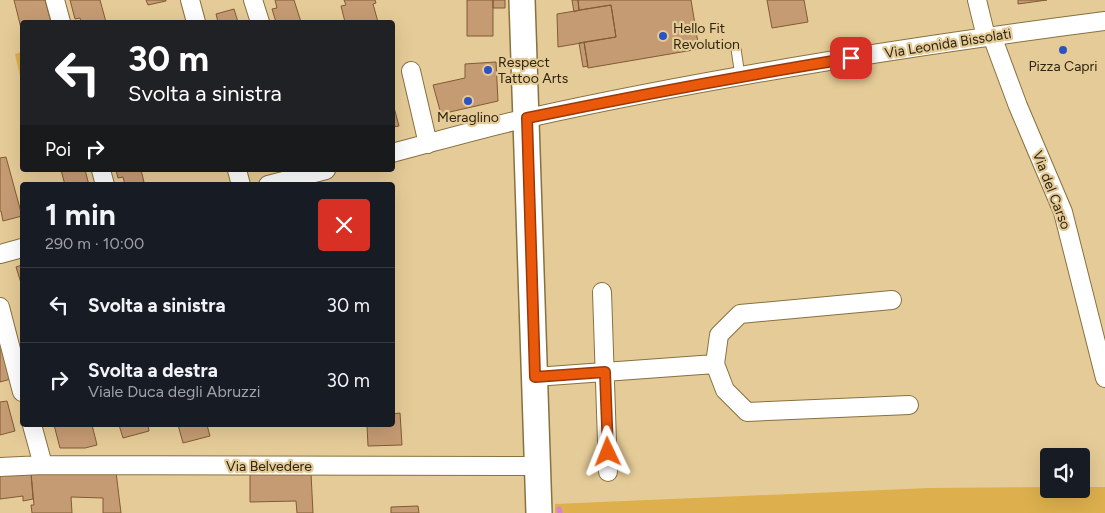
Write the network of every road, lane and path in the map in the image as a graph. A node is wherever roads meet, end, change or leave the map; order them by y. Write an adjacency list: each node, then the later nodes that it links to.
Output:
1 (55, 0): 6 (street)
2 (190, 0): 7 (street)
3 (254, 0): 8 (street)
4 (522, 0): 14 (main road)
5 (977, 0): 10 (street, Via del Carso)
6 (60, 20)
7 (195, 20)
8 (259, 20)
9 (1105, 21): 10 (street, Via Leonida Bissolati)
10 (989, 36): 13 (street, Via Leonida Bissolati); 24 (street, Via del Carso)
11 (736, 49): 13 (lane)
12 (411, 71): 15 (street)
13 (740, 76): 14 (street, Via Leonida Bissolati)
14 (527, 118): 15 (street, Via Leonida Bissolati); 29 (main road)
15 (428, 144): 16 (street, Via Leonida Bissolati)
16 (395, 152)
17 (301, 173): 18 (street)
18 (276, 182)
19 (20, 249): 20 (street)
20 (0, 254)
21 (602, 292): 27 (street)
22 (892, 300): 26 (street)
23 (0, 307): 25 (street)
24 (1100, 337): 30 (street, Via del Carso)
25 (16, 339): 28 (street)
26 (715, 364): 27 (street); 31 (street)
27 (605, 372): 29 (street); 36 (street)
28 (20, 374)
29 (535, 377): 34 (main road)
30 (1105, 378)
31 (909, 405)
32 (32, 427): 33 (street)
33 (42, 465): 34 (street, Via Belvedere); 35 (street, Via Belvedere)
34 (538, 466): 37 (main road)
35 (0, 467)
36 (608, 472)
37 (539, 513)

